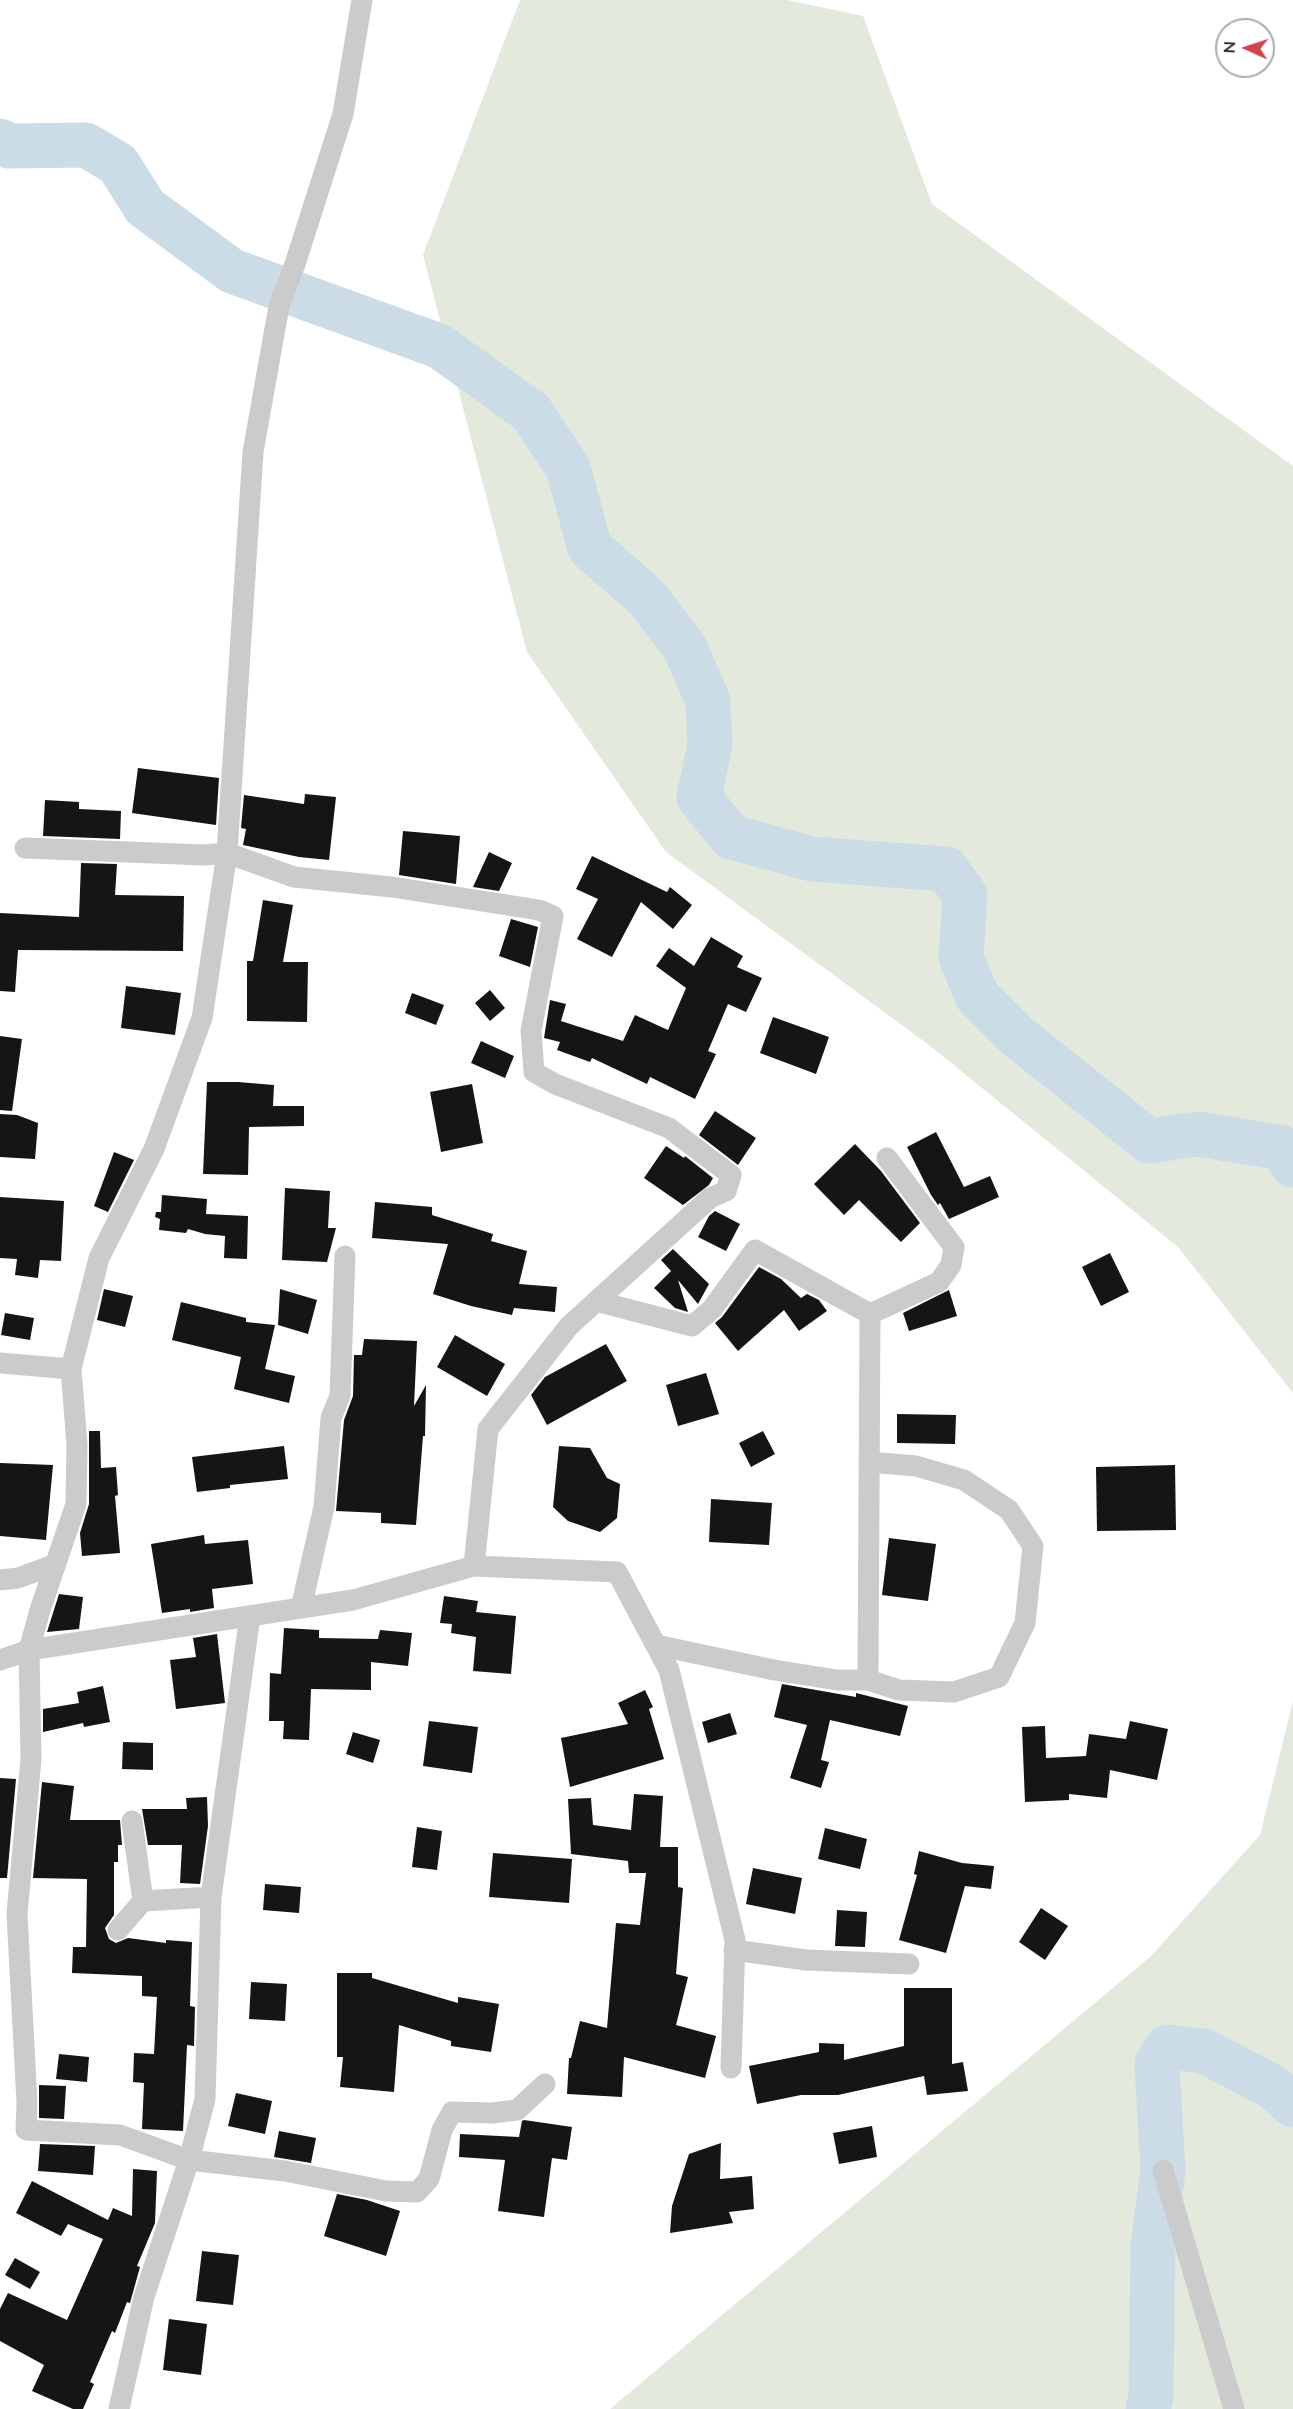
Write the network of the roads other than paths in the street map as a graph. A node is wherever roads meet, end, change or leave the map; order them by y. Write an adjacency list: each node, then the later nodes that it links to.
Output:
1 (363, 0): 3 (street)
2 (25, 848): 3 (street)
3 (227, 853): 6 (street); 9 (street)
4 (887, 1158): 7 (street)
5 (345, 1256): 14 (street)
6 (597, 1301): 7 (street); 12 (street)
7 (870, 1314): 10 (street)
8 (0, 1363): 9 (street)
9 (71, 1369): 11 (street)
10 (869, 1462): 19 (street); 19 (street)
11 (56, 1564): 13 (street); 17 (street)
12 (474, 1566): 14 (street); 16 (street)
13 (0, 1580)
14 (301, 1608): 15 (street)
15 (250, 1616): 17 (street); 21 (street)
16 (656, 1645): 19 (street); 24 (street)
17 (29, 1650): 18 (street); 28 (street)
18 (0, 1660)
19 (868, 1680)
20 (132, 1821): 22 (street)
21 (211, 1897): 22 (street); 28 (street)
22 (143, 1901): 23 (street)
23 (118, 1930)
24 (734, 1950): 25 (street); 26 (street)
25 (909, 1964)
26 (731, 2068)
27 (545, 2084): 28 (street)
28 (189, 2160): 30 (street)
29 (1163, 2170): 31 (street)
30 (119, 2409)
31 (1234, 2409)

